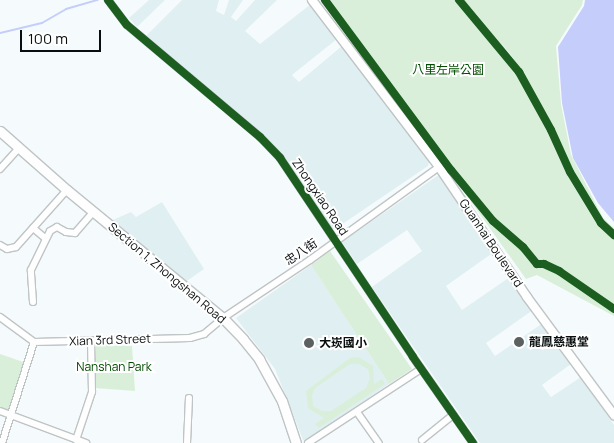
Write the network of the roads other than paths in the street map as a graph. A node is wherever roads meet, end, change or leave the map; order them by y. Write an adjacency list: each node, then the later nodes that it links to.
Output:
1 (108, 0): 11 (street, Zhongxiao Road)
2 (312, 0): 5 (street, Guanhai Boulevard)
3 (0, 131): 4 (main road, Section 1, Zhongshan Road)
4 (18, 149): 6 (street); 7 (main road, Section 1, Zhongshan Road)
5 (440, 166): 11 (street, 忠八街); 24 (street, Guanhai Boulevard)
6 (0, 169)
7 (67, 190): 8 (main road, Section 1, Zhongshan Road); 9 (street)
8 (93, 212): 10 (street); 15 (main road, Section 1, Zhongshan Road)
9 (32, 228): 10 (street); 12 (street)
10 (45, 238): 13 (street)
11 (337, 242): 15 (street, 忠八街); 18 (street, Zhongxiao Road)
12 (0, 245)
13 (33, 302)
14 (0, 317): 17 (street)
15 (223, 318): 16 (street, Xian 3rd Street); 31 (main road, Section 1, Zhongshan Road)
16 (92, 341): 17 (street, Xian 3rd Street); 25 (street)
17 (34, 342): 22 (street)
18 (421, 369): 21 (street); 23 (street, Zhongxiao Road)
19 (189, 398): 30 (street)
20 (0, 411): 22 (street)
21 (357, 412): 32 (street); 33 (street)
22 (12, 415): 25 (street); 28 (street)
23 (454, 415): 26 (street); 27 (street, Zhongxiao Road)
24 (614, 415)
25 (76, 440): 29 (street)
26 (422, 440)
27 (469, 442)
28 (2, 443)
29 (86, 443)
30 (188, 443)
31 (296, 443)
32 (308, 443)
33 (379, 443)

